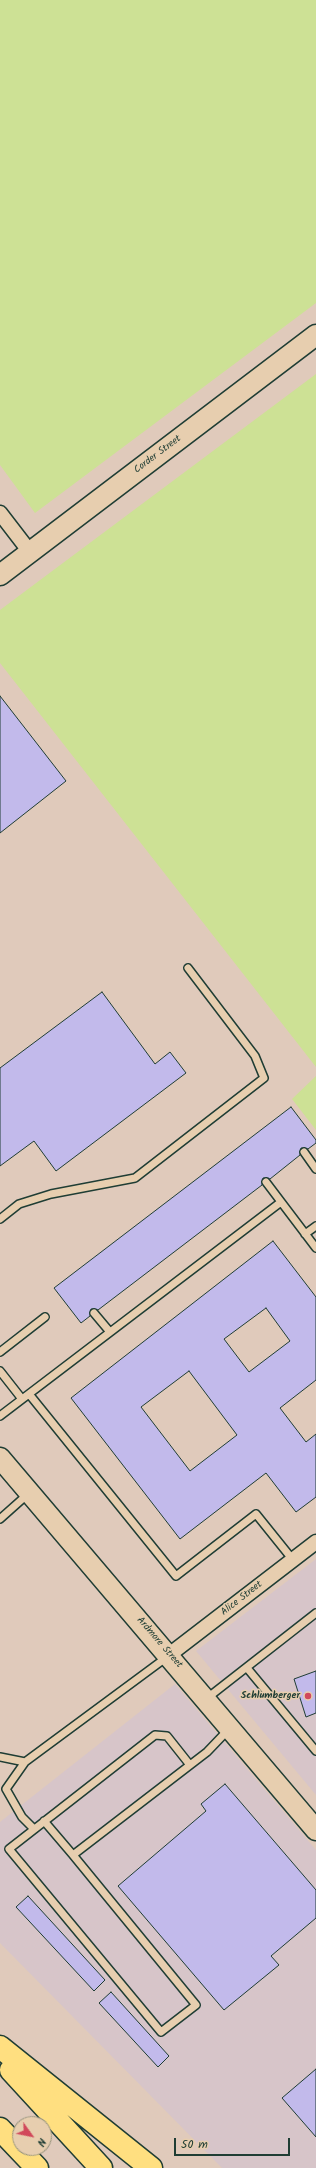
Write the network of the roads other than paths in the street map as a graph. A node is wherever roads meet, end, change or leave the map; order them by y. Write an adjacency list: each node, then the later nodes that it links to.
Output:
1 (316, 336): 3 (street, Corder Street)
2 (0, 513): 3 (street)
3 (30, 552): 4 (street, Corder Street)
4 (0, 575)
5 (188, 968): 10 (lane)
6 (304, 1152): 7 (lane)
7 (316, 1169)
8 (266, 1182): 9 (lane)
9 (281, 1202): 12 (lane); 16 (lane)
10 (0, 1219)
11 (316, 1226): 12 (lane)
12 (305, 1234): 13 (lane)
13 (316, 1248)
14 (94, 1313): 16 (lane)
15 (45, 1317): 17 (lane)
16 (110, 1332): 19 (lane)
17 (0, 1352)
18 (0, 1371): 20 (lane)
19 (29, 1394): 20 (lane); 26 (lane)
20 (22, 1399): 21 (lane)
21 (0, 1416)
22 (0, 1458): 23 (street, Ardmore Street)
23 (30, 1493): 24 (lane); 28 (street, Ardmore Street)
24 (0, 1519)
25 (316, 1542): 26 (street, Alice Street)
26 (293, 1560): 28 (street, Alice Street)
27 (316, 1613): 29 (lane)
28 (169, 1655): 30 (street, Ardmore Street); 34 (lane)
29 (247, 1668): 30 (lane); 32 (lane)
30 (206, 1699): 31 (street, Ardmore Street)
31 (230, 1727): 35 (lane); 37 (street, Ardmore Street)
32 (316, 1751)
33 (0, 1757): 34 (lane)
34 (25, 1762): 38 (lane)
35 (190, 1765): 36 (lane); 39 (lane)
36 (44, 1821): 38 (lane); 39 (lane)
37 (314, 1823)
38 (34, 1829): 39 (lane)
39 (73, 1855)
40 (0, 2047): 45 (highway)
41 (0, 2058): 44 (highway)
42 (0, 2129): 43 (highway)
43 (37, 2168)
44 (101, 2168)
45 (151, 2168)

